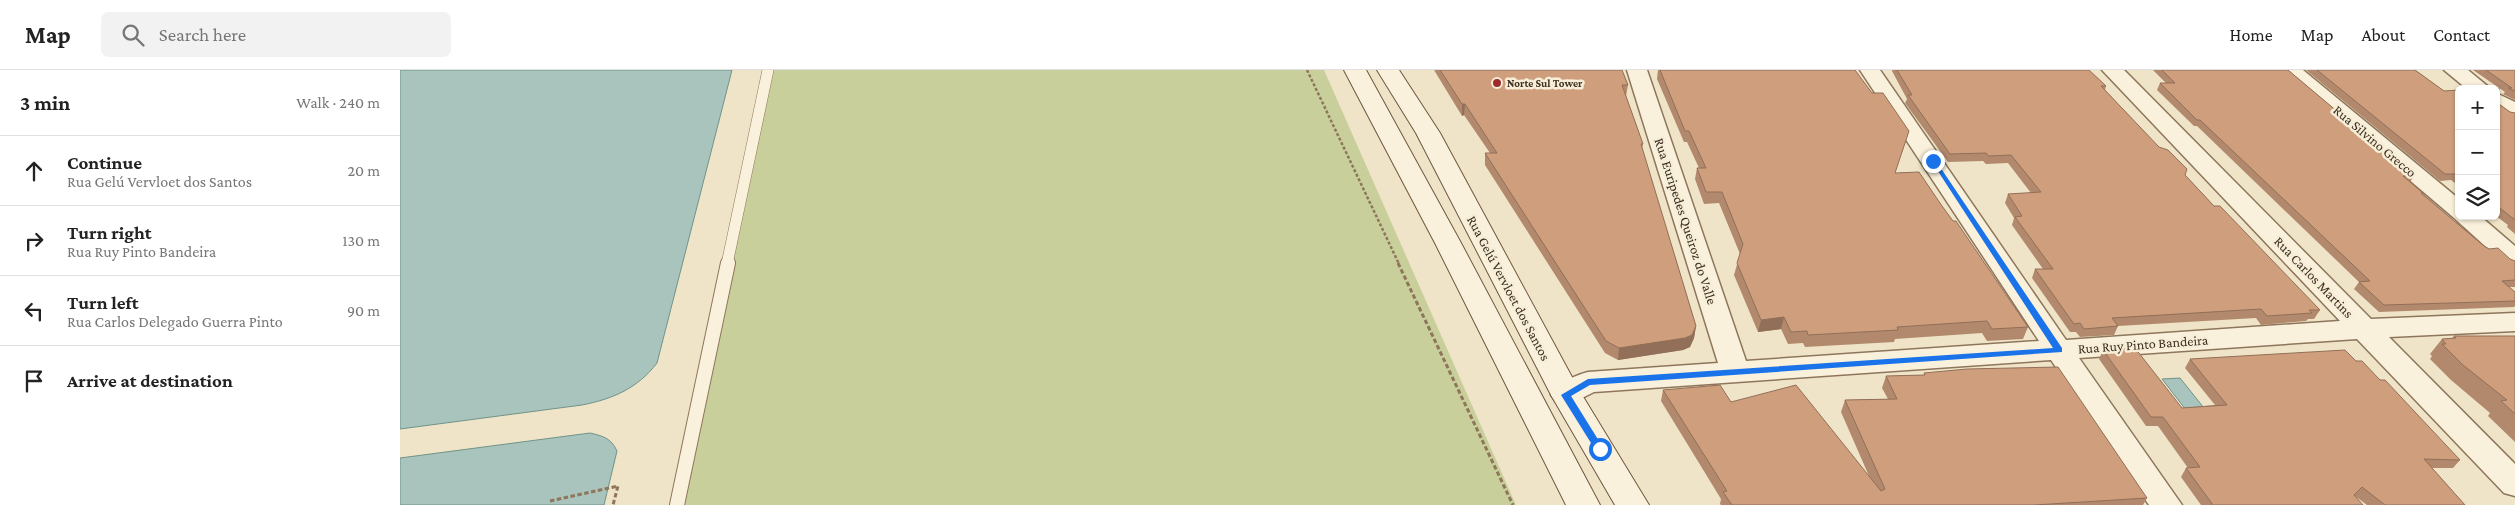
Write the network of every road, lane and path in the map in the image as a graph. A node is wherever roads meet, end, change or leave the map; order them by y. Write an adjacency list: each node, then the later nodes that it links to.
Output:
1 (768, 70): 24 (lane)
2 (1307, 70): 25 (path)
3 (1355, 70): 26 (main road)
4 (1388, 70): 20 (main road, Rua Gelú Vervloet dos Santos)
5 (1637, 70): 19 (street, Rua Euripedes Queiroz do Valle)
6 (1870, 70): 18 (street)
7 (2112, 70): 17 (street, Rua Carlos Martins)
8 (2290, 70): 13 (street, Rua Silvino Grecco)
9 (2454, 70): 10 (street)
10 (2476, 85)
11 (2500, 102): 12 (street)
12 (2515, 112)
13 (2455, 208)
14 (2469, 220): 15 (street)
15 (2515, 259)
16 (2515, 322): 17 (street, Rua Ruy Pinto Bandeira)
17 (2364, 329): 18 (street, Rua Ruy Pinto Bandeira); 21 (street, Rua Carlos Martins)
18 (2059, 350): 19 (street, Rua Ruy Pinto Bandeira); 28 (street)
19 (1735, 372): 20 (street, Rua Ruy Pinto Bandeira)
20 (1566, 395): 27 (main road, Rua Gelú Vervloet dos Santos)
21 (2515, 484)
22 (550, 501): 23 (path)
23 (613, 505)
24 (677, 505)
25 (1514, 505)
26 (1582, 505)
27 (1632, 505)
28 (2166, 505)

